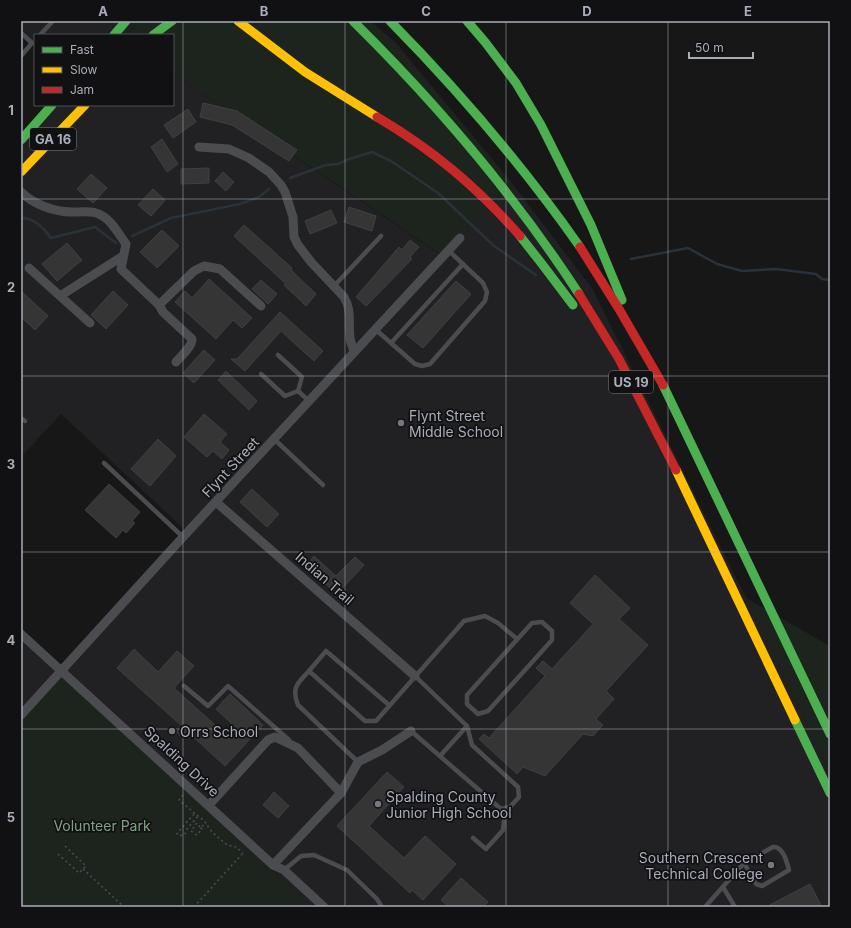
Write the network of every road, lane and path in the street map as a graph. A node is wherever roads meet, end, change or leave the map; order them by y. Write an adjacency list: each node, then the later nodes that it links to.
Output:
1 (52, 21): 10 (lane)
2 (126, 21): 11 (main road)
3 (163, 21): 12 (main road)
4 (172, 21): 13 (main road)
5 (238, 21): 32 (main road)
6 (353, 21): 42 (main road, US 19)
7 (390, 21): 36 (main road, US 19)
8 (467, 21): 36 (main road)
9 (21, 33): 14 (lane)
10 (41, 34)
11 (115, 34)
12 (153, 34)
13 (153, 34)
14 (34, 42): 15 (lane)
15 (21, 56)
16 (51, 106): 18 (main road, GA 16)
17 (84, 106): 20 (main road, GA 16)
18 (21, 140)
19 (199, 147): 28 (street)
20 (21, 172)
21 (21, 192): 25 (street)
22 (381, 236): 28 (lane)
23 (460, 238): 24 (street, Flynt Street)
24 (448, 250): 26 (lane); 35 (street, Flynt Street)
25 (123, 256): 29 (street); 30 (street)
26 (463, 264): 37 (lane); 37 (lane)
27 (28, 268): 29 (street)
28 (334, 286): 38 (street)
29 (60, 296): 33 (street)
30 (159, 305): 31 (street); 40 (street)
31 (261, 306)
32 (580, 315)
33 (90, 322)
34 (589, 327): 42 (main road)
35 (376, 329): 37 (lane); 38 (street, Flynt Street)
36 (638, 341): 60 (main road, US 19)
37 (391, 343)
38 (354, 352): 44 (street, Flynt Street)
39 (278, 355): 43 (lane)
40 (176, 362)
41 (261, 374): 43 (lane)
42 (636, 390): 66 (main road, US 19)
43 (298, 391): 44 (lane)
44 (309, 402): 45 (street, Flynt Street)
45 (274, 439): 47 (lane); 48 (street, Flynt Street)
46 (104, 463): 49 (lane)
47 (323, 485)
48 (216, 502): 49 (street, Flynt Street); 54 (street, Indian Trail)
49 (183, 537): 52 (street, Flynt Street)
50 (21, 634): 52 (street, Spalding Drive)
51 (517, 639): 51 (lane); 54 (lane)
52 (62, 670): 57 (street, Flynt Street); 64 (street, Spalding Drive)
53 (309, 671): 56 (lane); 56 (lane); 63 (lane)
54 (415, 676): 56 (lane); 58 (lane)
55 (184, 686): 61 (lane)
56 (389, 705)
57 (21, 715)
58 (467, 726): 62 (lane); 68 (lane)
59 (411, 731): 62 (lane); 63 (street)
60 (830, 734)
61 (298, 748): 65 (street); 67 (street)
62 (440, 756): 68 (lane)
63 (358, 762): 65 (street)
64 (189, 787): 67 (street, Spalding Drive); 69 (path)
65 (341, 793): 81 (street)
66 (830, 793)
67 (209, 805): 76 (street, Spalding Drive)
68 (504, 808): 75 (lane)
69 (195, 813): 70 (path); 72 (path)
70 (198, 816): 71 (path); 72 (path)
71 (207, 824): 74 (path); 78 (path)
72 (190, 825): 73 (path)
73 (193, 827): 74 (path); 74 (path)
74 (200, 827)
75 (473, 838)
76 (251, 844): 78 (path); 81 (street, Spalding Drive)
77 (65, 846): 82 (path)
78 (243, 853): 87 (path)
79 (58, 854): 82 (path)
80 (744, 863): 80 (lane); 84 (lane)
81 (273, 865): 83 (street, Spalding Drive)
82 (83, 869): 86 (path)
83 (284, 870): 88 (street, Spalding Drive); 89 (lane)
84 (723, 887): 85 (lane); 90 (lane)
85 (707, 906)
86 (124, 907)
87 (194, 907)
88 (324, 907)
89 (382, 907)
90 (735, 907)

